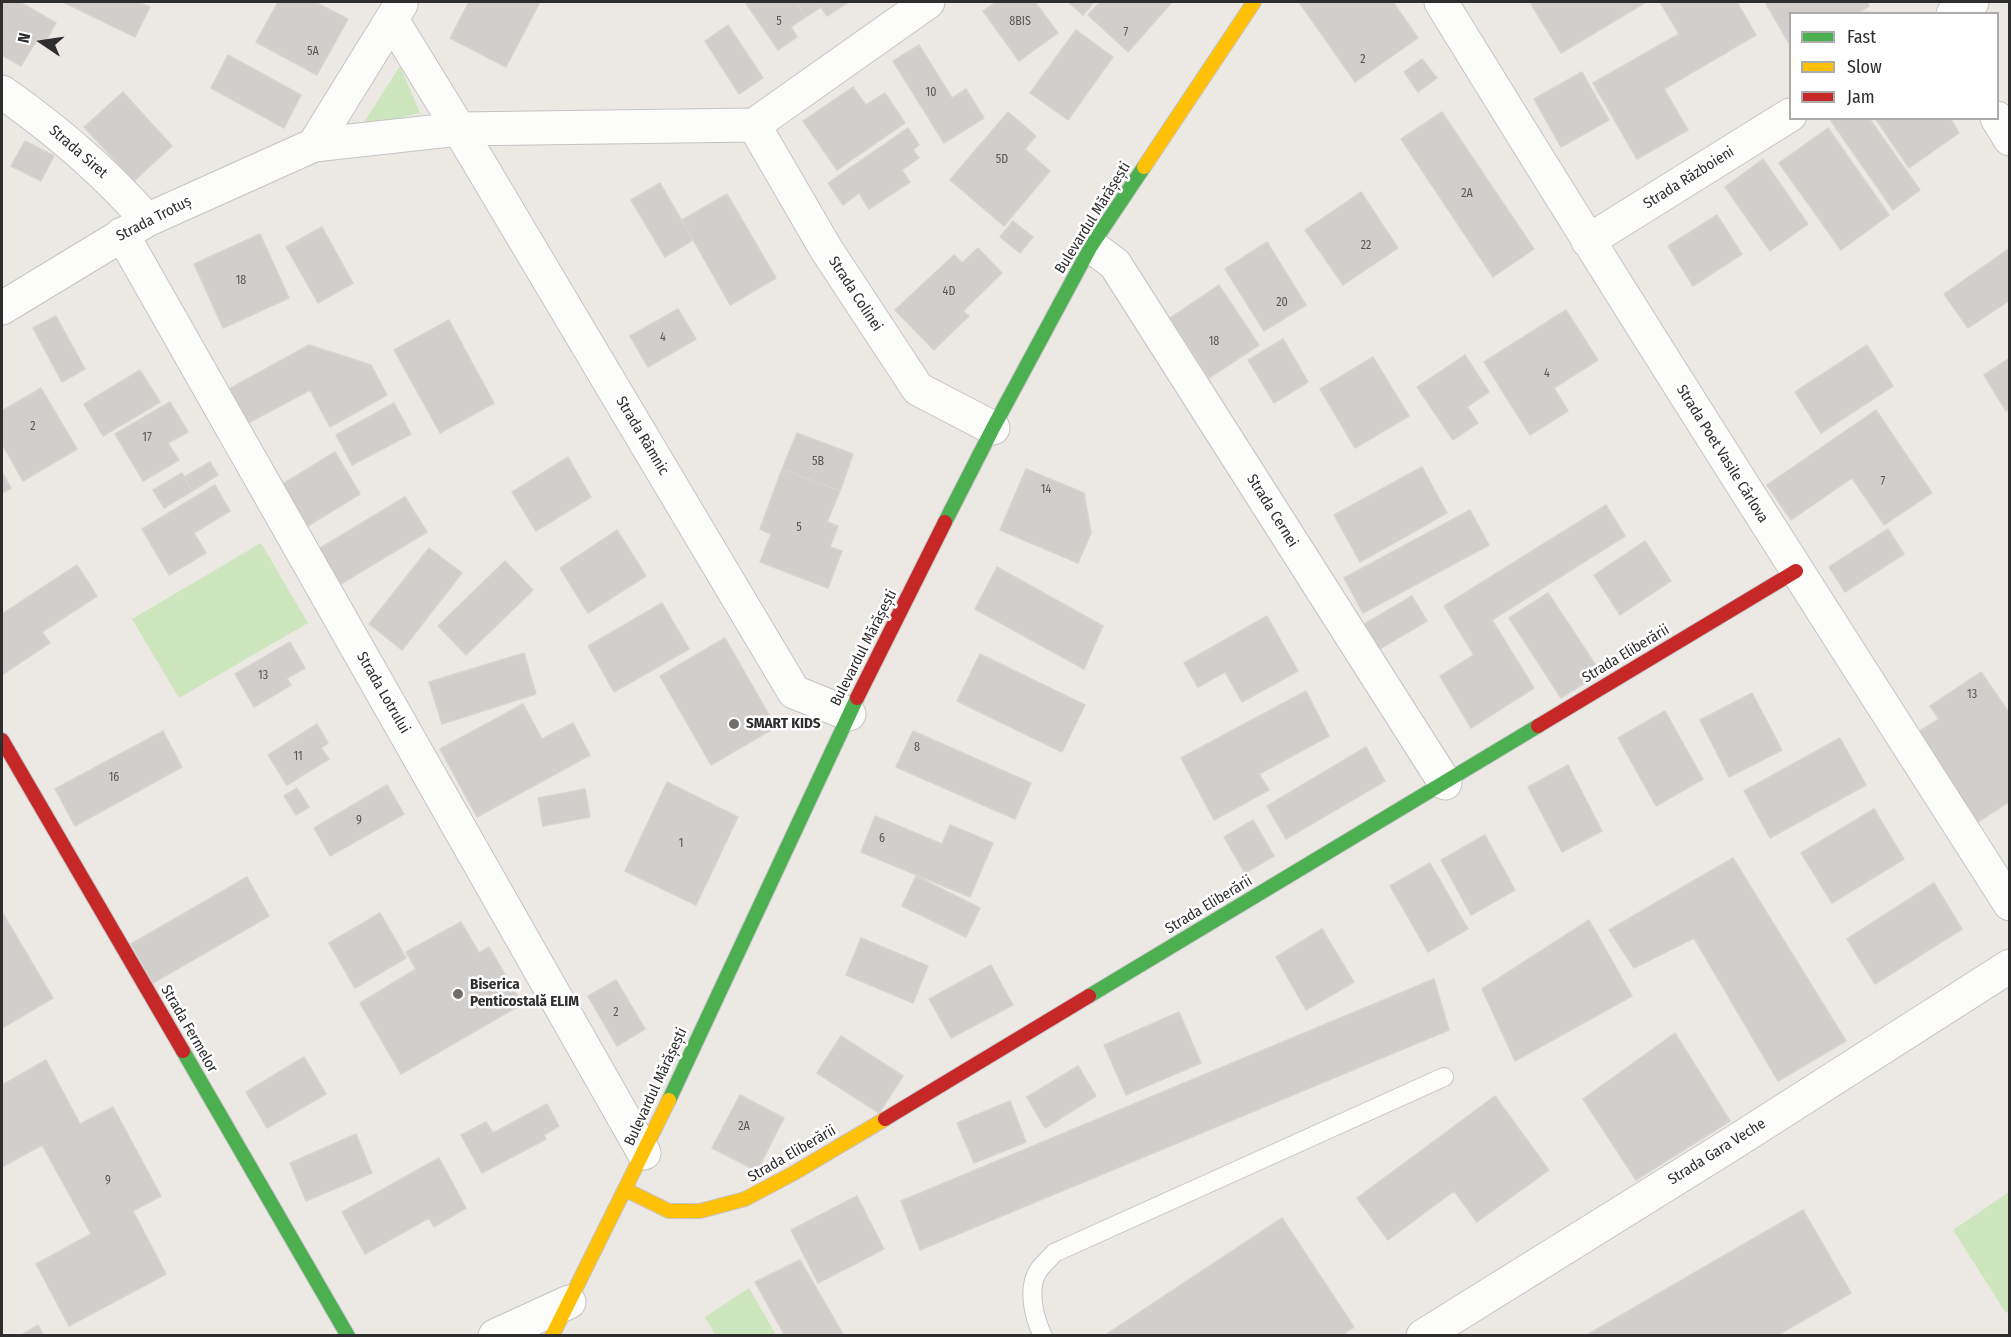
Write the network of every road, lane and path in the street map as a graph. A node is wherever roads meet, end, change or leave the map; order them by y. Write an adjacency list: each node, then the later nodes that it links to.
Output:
1 (928, 2): 10 (street)
2 (1254, 2): 16 (street, Bulevardul Mărășești)
3 (1441, 2): 15 (street, Strada Poet Vasile Cârlova)
4 (1971, 2): 6 (street)
5 (397, 11): 11 (street); 13 (street)
6 (1956, 12)
7 (2, 92): 14 (street, Strada Siret)
8 (1789, 115): 15 (street, Strada Războieni)
9 (1998, 120): 12 (street)
10 (754, 125): 11 (street); 18 (street, Strada Colinei)
11 (459, 129): 13 (street, Strada Trotuș); 20 (street, Strada Râmnic)
12 (2010, 139)
13 (314, 145): 14 (street, Strada Trotuș)
14 (135, 227): 17 (street, Strada Trotuș); 26 (street, Strada Lotrului)
15 (1588, 241): 19 (street, Strada Poet Vasile Cârlova)
16 (1091, 246): 18 (street, Bulevardul Mărășești); 22 (street, Strada Cernei)
17 (2, 308)
18 (993, 428): 20 (street, Bulevardul Mărășești)
19 (1796, 571): 22 (street, Strada Eliberării); 23 (street, Strada Poet Vasile Cârlova)
20 (849, 714): 26 (street, Bulevardul Mărășești)
21 (2, 740): 29 (street, Strada Fermelor)
22 (1445, 783): 27 (street, Strada Eliberării)
23 (2010, 904)
24 (2010, 966): 33 (street, Strada Gara Veche)
25 (1444, 1077): 32 (lane)
26 (644, 1153): 27 (street, Bulevardul Mărășești)
27 (626, 1190): 28 (street, Bulevardul Mărășești)
28 (569, 1302): 30 (street); 31 (street, Bulevardul Mărășești)
29 (348, 1335)
30 (495, 1335)
31 (552, 1335)
32 (1043, 1335)
33 (1423, 1335)

